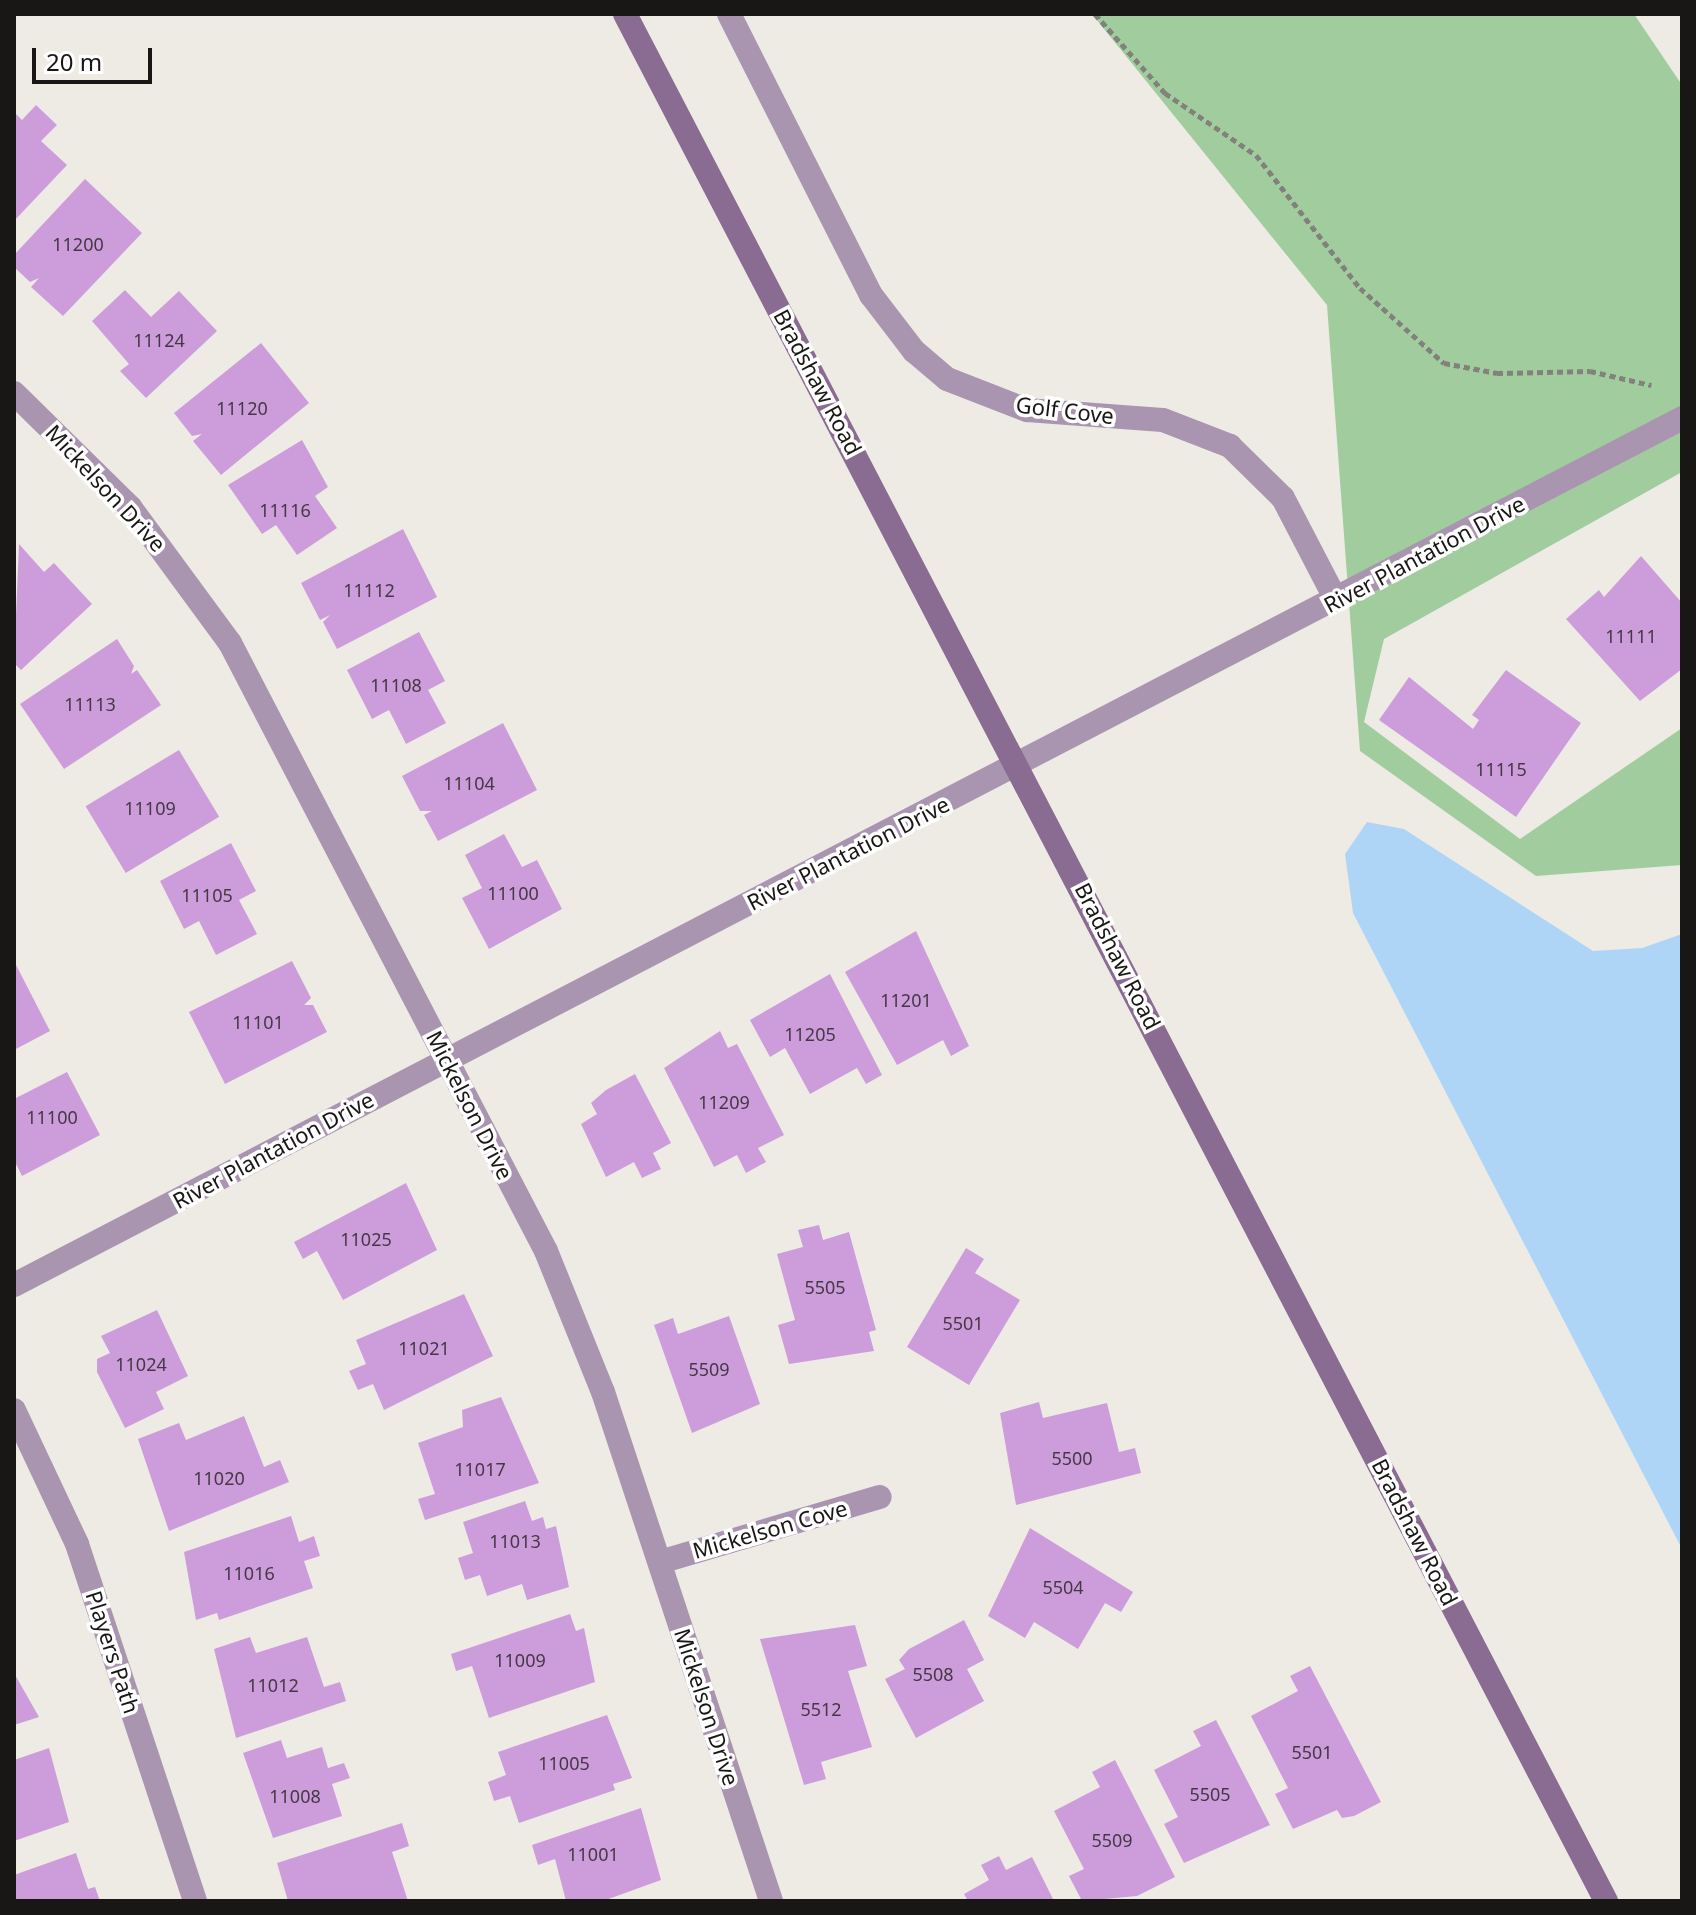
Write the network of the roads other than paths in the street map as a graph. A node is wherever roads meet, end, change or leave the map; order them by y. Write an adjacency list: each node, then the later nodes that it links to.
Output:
1 (625, 14): 6 (street, Bradshaw Road)
2 (729, 14): 5 (street, Golf Cove)
3 (14, 393): 7 (street, Mickelson Drive)
4 (1682, 418): 5 (street, River Plantation Drive)
5 (1336, 600): 6 (street, River Plantation Drive)
6 (1019, 765): 7 (street, River Plantation Drive); 14 (street, Bradshaw Road)
7 (446, 1059): 8 (street, River Plantation Drive); 11 (street, Mickelson Drive)
8 (14, 1285)
9 (14, 1410): 12 (street, Players Path)
10 (880, 1497): 11 (street, Mickelson Cove)
11 (660, 1562): 13 (street, Mickelson Drive)
12 (195, 1901)
13 (771, 1901)
14 (1606, 1901)

